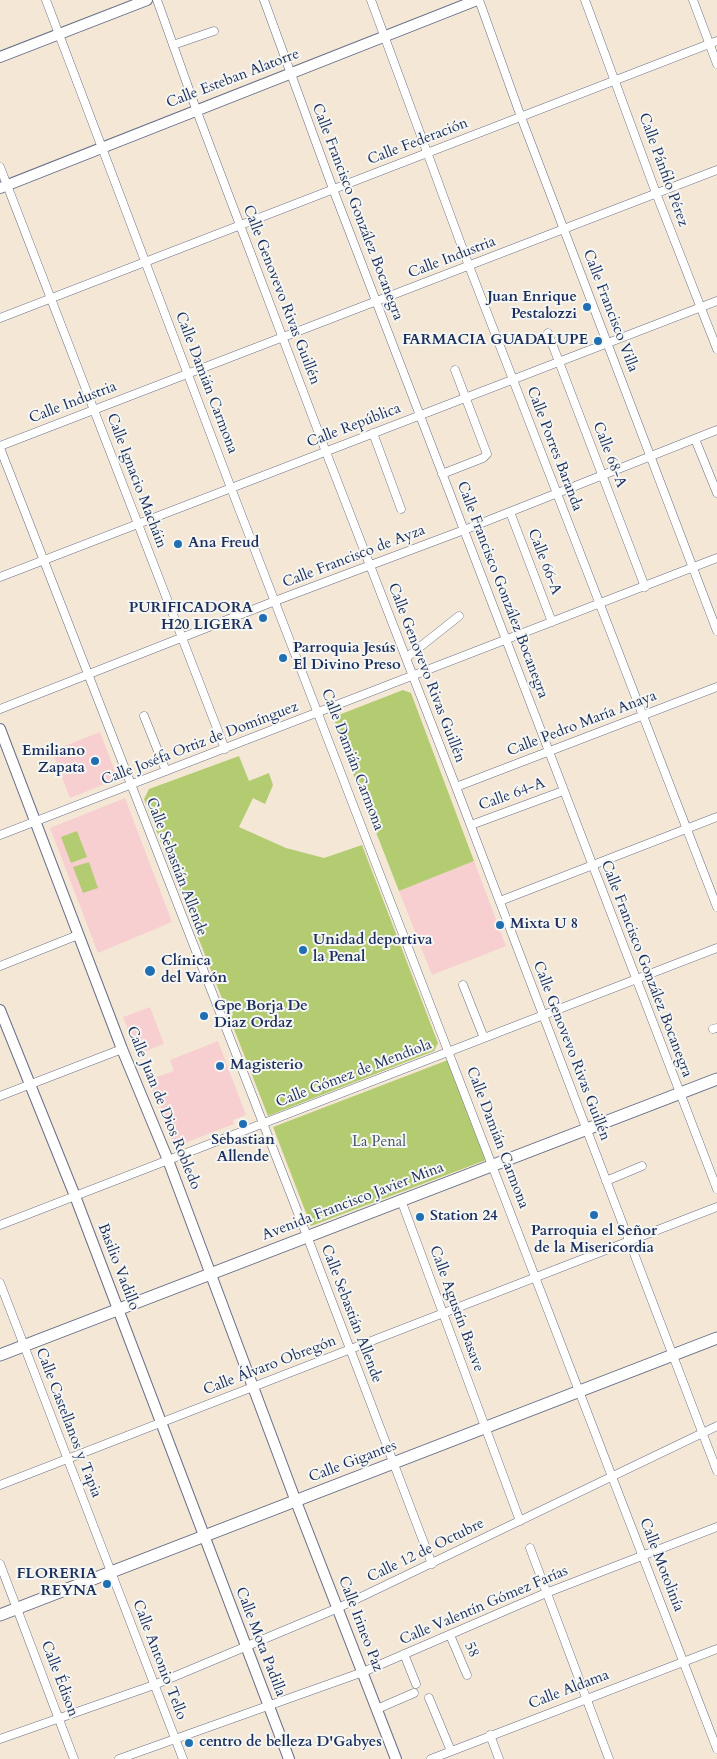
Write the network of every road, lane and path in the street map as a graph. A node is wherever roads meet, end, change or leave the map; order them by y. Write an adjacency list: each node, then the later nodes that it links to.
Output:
1 (46, 0): 10 (street, Calle Damián Carmona)
2 (147, 0): 10 (street)
3 (157, 0): 13 (street, Calle Genovevo Rivas Guillén)
4 (264, 0): 16 (street, Calle Francisco González Bocanegra)
5 (371, 0): 11 (street, Calle Porres Baranda)
6 (478, 0): 11 (street, Calle Esteban Alatorre); 19 (street, Calle Francisco Villa)
7 (586, 0): 17 (street, Calle Pánfilo Pérez)
8 (693, 0): 12 (street)
9 (214, 31): 13 (street)
10 (59, 34): 14 (street); 20 (street, Calle Damián Carmona)
11 (385, 36): 16 (street, Calle Esteban Alatorre); 21 (street, Calle Porres Baranda)
12 (713, 43): 15 (street); 17 (street, Calle Federación)
13 (173, 45): 18 (street, Calle Genovevo Rivas Guillén)
14 (0, 57)
15 (717, 64)
16 (290, 73): 18 (street, Calle Esteban Alatorre); 25 (street, Calle Francisco González Bocanegra)
17 (615, 80): 19 (street, Calle Federación); 26 (street, Calle Pánfilo Pérez)
18 (196, 109): 20 (street, Calle Esteban Alatorre); 27 (street, Calle Genovevo Rivas Guillén)
19 (521, 116): 21 (street, Calle Federación); 28 (street, Calle Francisco Villa)
20 (102, 148): 24 (street, Calle Esteban Alatorre); 29 (street, Calle Damián Carmona)
21 (428, 152): 25 (street, Calle Federación); 30 (street, Calle Porres Baranda)
22 (0, 167): 24 (street, Calle Ignacio Macháin)
23 (717, 170): 26 (street, Calle Industria)
24 (3, 186): 31 (street, Calle Ignacio Macháin)
25 (334, 190): 27 (street, Calle Federación); 33 (street, Calle Francisco González Bocanegra)
26 (656, 193): 28 (street, Calle Industria); 34 (street, Calle Pánfilo Pérez)
27 (240, 225): 29 (street, Calle Federación); 37 (street, Calle Genovevo Rivas Guillén)
28 (564, 228): 30 (street, Calle Industria); 38 (street, Calle Francisco Villa)
29 (145, 261): 31 (street, Calle Federación); 42 (street, Calle Damián Carmona)
30 (469, 266): 33 (street, Calle Industria); 43 (street, Calle Porres Baranda)
31 (50, 298): 35 (street, Calle Federación); 45 (street, Calle Ignacio Macháin)
32 (717, 301): 34 (street, Calle República)
33 (377, 302): 37 (street, Calle Industria); 46 (street, Calle Francisco González Bocanegra)
34 (700, 307): 38 (street, Calle República); 39 (street, Calle Pánfilo Pérez)
35 (0, 318)
36 (548, 333): 40 (street, Calle 68-A)
37 (283, 338): 42 (street, Calle Industria); 51 (street, Calle Genovevo Rivas Guillén)
38 (608, 343): 40 (street, Calle República); 52 (street, Calle Francisco Villa)
39 (717, 349)
40 (559, 362): 43 (street, Calle República); 54 (street, Calle 68-A)
41 (455, 370): 44 (street)
42 (187, 373): 45 (street, Calle Industria); 55 (street, Calle Damián Carmona)
43 (513, 380): 44 (street, Calle República); 56 (street, Calle Porres Baranda)
44 (466, 398): 46 (street, Calle República); 53 (street)
45 (93, 410): 50 (street, Calle Industria); 60 (street, Calle Ignacio Macháin)
46 (420, 415): 48 (street, Calle República); 53 (street, Calle Francisco González Bocanegra)
47 (717, 430): 49 (street, Calle Francisco de Ayza)
48 (373, 433): 51 (street, Calle República); 58 (street)
49 (696, 439): 52 (street, Calle Francisco de Ayza); 57 (street)
50 (0, 447): 63 (street, Calle Sebastián Allende)
51 (326, 452): 55 (street, Calle República); 64 (street, Calle Genovevo Rivas Guillén)
52 (651, 457): 54 (street, Calle Francisco de Ayza); 65 (street, Calle Francisco Villa)
53 (442, 474): 61 (street, Calle Francisco González Bocanegra)
54 (603, 476): 56 (street, Calle Francisco de Ayza); 67 (street, Calle 68-A)
55 (231, 488): 60 (street, Calle República); 68 (street, Calle Damián Carmona)
56 (556, 493): 59 (street, Calle Francisco de Ayza); 69 (street, Calle Porres Baranda)
57 (717, 493)
58 (402, 509)
59 (510, 512): 61 (street, Calle Francisco de Ayza); 71 (street, Calle 66-A)
60 (138, 524): 63 (street, Calle República); 73 (street, Calle Ignacio Macháin)
61 (464, 530): 64 (street, Calle Francisco de Ayza); 74 (street, Calle Francisco González Bocanegra)
62 (717, 558): 65 (street, Calle Joséfa Ortiz de Domínguez)
63 (43, 561): 66 (street, Calle República); 76 (street, Calle Sebastián Allende)
64 (370, 566): 68 (street, Calle Francisco de Ayza); 75 (street, Calle Genovevo Rivas Guillén)
65 (692, 568): 67 (street, Calle Joséfa Ortiz de Domínguez); 72 (street, Calle Francisco Villa)
66 (0, 577)
67 (645, 587): 69 (street, Calle Joséfa Ortiz de Domínguez)
68 (275, 601): 73 (street, Calle Francisco de Ayza); 80 (street, Calle Damián Carmona)
69 (600, 605): 71 (street, Calle Joséfa Ortiz de Domínguez); 82 (street, Calle Porres Baranda)
70 (459, 616): 75 (street)
71 (552, 622): 74 (street, Calle Joséfa Ortiz de Domínguez)
72 (717, 630)
73 (182, 637): 76 (street, Calle Francisco de Ayza); 84 (street, Calle Ignacio Macháin)
74 (506, 640): 77 (street, Calle Joséfa Ortiz de Domínguez); 85 (street, Calle Francisco González Bocanegra)
75 (406, 658): 77 (street, Calle Genovevo Rivas Guillén)
76 (87, 674): 79 (street, Calle Francisco de Ayza); 87 (street, Calle Sebastián Allende)
77 (413, 677): 80 (street, Calle Joséfa Ortiz de Domínguez); 88 (street, Calle Genovevo Rivas Guillén)
78 (717, 687): 82 (street, Calle Pedro María Anaya)
79 (0, 709)
80 (319, 714): 84 (street, Calle Joséfa Ortiz de Domínguez); 107 (street, Calle Damián Carmona)
81 (144, 716): 86 (street)
82 (643, 716): 85 (street, Calle Pedro María Anaya); 93 (street, Calle Porres Baranda)
83 (0, 729): 91 (street, Calle Juan de Dios Robledo)
84 (224, 748): 86 (street, Calle Joséfa Ortiz de Domínguez)
85 (549, 752): 88 (street, Calle Pedro María Anaya); 89 (street, Calle Francisco González Bocanegra)
86 (166, 772): 87 (street, Calle Joséfa Ortiz de Domínguez)
87 (130, 785): 91 (street, Calle Joséfa Ortiz de Domínguez); 112 (street, Calle Sebastián Allende)
88 (456, 787): 92 (street, Calle Genovevo Rivas Guillén)
89 (564, 791): 92 (street, Calle 64-A); 95 (street, Calle Francisco González Bocanegra)
90 (717, 817): 93 (street)
91 (35, 822): 94 (street, Calle Joséfa Ortiz de Domínguez); 98 (street, Calle Juan de Dios Robledo)
92 (471, 825): 96 (street, Calle Genovevo Rivas Guillén)
93 (687, 829): 95 (street); 97 (street, Calle Porres Baranda)
94 (0, 835)
95 (592, 865): 96 (street); 101 (street, Calle Francisco González Bocanegra)
96 (500, 901): 104 (street, Calle Genovevo Rivas Guillén)
97 (717, 907)
98 (78, 935): 100 (street); 106 (street, Calle Juan de Dios Robledo)
99 (717, 948): 101 (street, Calle Gómez de Mendiola)
100 (0, 966)
101 (636, 980): 104 (street, Calle Gómez de Mendiola); 110 (street, Calle Francisco González Bocanegra)
102 (463, 985): 105 (street)
103 (0, 1010): 109 (street, Basilio Vadillo)
104 (543, 1015): 105 (street, Calle Gómez de Mendiola); 113 (street, Calle Genovevo Rivas Guillén)
105 (484, 1038): 107 (street, Calle Gómez de Mendiola)
106 (122, 1049): 109 (street); 114 (street, Calle Juan de Dios Robledo)
107 (449, 1052): 112 (street, Calle Gómez de Mendiola); 115 (street, Calle Damián Carmona)
108 (717, 1078): 110 (main road, Avenida Francisco Javier Mina)
109 (29, 1085): 111 (street); 119 (street, Basilio Vadillo)
110 (680, 1093): 113 (main road, Avenida Francisco Javier Mina); 118 (street, Calle Francisco González Bocanegra)
111 (0, 1096)
112 (263, 1124): 114 (street, Calle Gómez de Mendiola); 123 (street, Calle Sebastián Allende)
113 (586, 1129): 115 (main road, Avenida Francisco Javier Mina); 117 (street, Calle Genovevo Rivas Guillén)
114 (168, 1160): 119 (street, Calle Gómez de Mendiola); 125 (street, Calle Juan de Dios Robledo)
115 (493, 1165): 120 (main road, Avenida Francisco Javier Mina); 126 (street, Calle Damián Carmona)
116 (642, 1166): 117 (street)
117 (606, 1181): 124 (street, Calle Genovevo Rivas Guillén)
118 (717, 1189)
119 (75, 1196): 122 (street, Calle Gómez de Mendiola); 128 (street, Basilio Vadillo)
120 (401, 1200): 123 (main road, Avenida Francisco Javier Mina); 129 (street, Calle Agustín Basave)
121 (717, 1206): 124 (street, Calle Álvaro Obregón)
122 (0, 1225)
123 (307, 1236): 125 (main road, Avenida Francisco Javier Mina); 132 (street, Calle Sebastián Allende)
124 (630, 1242): 126 (street, Calle Álvaro Obregón); 133 (street, Calle Genovevo Rivas Guillén)
125 (212, 1273): 128 (main road, Avenida Francisco Javier Mina); 135 (street, Calle Juan de Dios Robledo)
126 (535, 1278): 129 (street, Calle Álvaro Obregón); 136 (street, Calle Damián Carmona)
127 (0, 1283): 131 (street, Calle Castellanos y Tapia)
128 (118, 1309): 131 (main road, Avenida Francisco Javier Mina); 137 (street, Basilio Vadillo)
129 (443, 1314): 132 (street, Calle Álvaro Obregón); 139 (street, Calle Agustín Basave)
130 (717, 1338): 133 (main road, Calle Gigantes)
131 (24, 1345): 134 (main road, Avenida Francisco Javier Mina); 141 (street, Calle Castellanos y Tapia)
132 (350, 1350): 135 (street, Calle Álvaro Obregón); 142 (street, Calle Sebastián Allende)
133 (673, 1354): 136 (main road, Calle Gigantes); 140 (street, Calle Genovevo Rivas Guillén)
134 (0, 1355)
135 (255, 1387): 137 (street, Calle Álvaro Obregón); 146 (street, Calle Juan de Dios Robledo)
136 (579, 1390): 139 (main road, Calle Gigantes); 144 (street, Calle Motolinía)
137 (162, 1423): 141 (street, Calle Álvaro Obregón); 149 (street, Basilio Vadillo)
138 (717, 1426): 140 (street, Calle 12 de Octubre)
139 (484, 1428): 142 (main road, Calle Gigantes); 147 (street, Calle Agustín Basave)
140 (702, 1433): 143 (street, Calle Genovevo Rivas Guillén); 144 (street, Calle 12 de Octubre)
141 (66, 1459): 145 (street, Calle Álvaro Obregón); 154 (street, Calle Castellanos y Tapia)
142 (392, 1463): 146 (main road, Calle Gigantes); 153 (street, Calle Sebastián Allende)
143 (717, 1471)
144 (612, 1476): 147 (street, Calle 12 de Octubre); 151 (street, Calle Motolinía)
145 (0, 1485)
146 (295, 1500): 149 (main road, Calle Gigantes); 157 (street, Calle Irineo Paz)
147 (520, 1521): 153 (street, Calle 12 de Octubre)
148 (717, 1527): 151 (street, Calle Valentín Gómez Farías)
149 (204, 1535): 154 (main road, Calle Gigantes); 160 (street, Calle Mota Padilla)
150 (530, 1548): 155 (street)
151 (642, 1556): 155 (street, Calle Valentín Gómez Farías); 163 (street, Calle Motolinía)
152 (0, 1564): 156 (street, Calle Édison)
153 (432, 1564): 157 (street, Calle 12 de Octubre)
154 (110, 1572): 156 (main road, Calle Gigantes); 167 (street, Calle Antonio Tello)
155 (546, 1593): 159 (street, Calle Valentín Gómez Farías); 170 (street)
156 (17, 1608): 158 (main road, Calle Gigantes); 173 (street, Calle Édison)
157 (338, 1608): 160 (street, Calle 12 de Octubre); 164 (street, Calle Irineo Paz)
158 (0, 1615)
159 (450, 1635): 162 (street, Calle Valentín Gómez Farías); 165 (street, 58)
160 (246, 1647): 167 (street, Calle 12 de Octubre); 171 (street, Calle Mota Padilla)
161 (717, 1649): 163 (street, Calle Aldama)
162 (404, 1654): 164 (street, Calle Valentín Gómez Farías); 166 (street)
163 (683, 1661): 170 (street, Calle Aldama); 177 (street, Calle Motolinía)
164 (363, 1672): 171 (street, Calle Valentín Gómez Farías); 172 (street, Calle Irineo Paz)
165 (467, 1675)
166 (416, 1684)
167 (154, 1685): 173 (street, Calle 12 de Octubre); 176 (street, Calle Antonio Tello)
168 (414, 1694): 172 (street)
169 (429, 1698): 178 (street)
170 (586, 1698): 174 (street, Calle Aldama); 186 (street)
171 (268, 1705): 176 (street, Calle Valentín Gómez Farías); 182 (street, Calle Mota Padilla)
172 (377, 1709): 183 (street, Calle Irineo Paz)
173 (59, 1718): 175 (street, Calle 12 de Octubre); 179 (street, Calle Édison)
174 (490, 1735): 178 (street, Calle Aldama); 185 (street)
175 (0, 1739)
176 (175, 1739): 180 (street, Calle Valentín Gómez Farías); 181 (street, Calle Antonio Tello)
177 (717, 1749)
178 (451, 1751): 184 (street, Calle Aldama)
179 (74, 1759)
180 (119, 1759)
181 (183, 1759)
182 (289, 1759)
183 (396, 1759)
184 (431, 1759)
185 (500, 1759)
186 (609, 1759)

